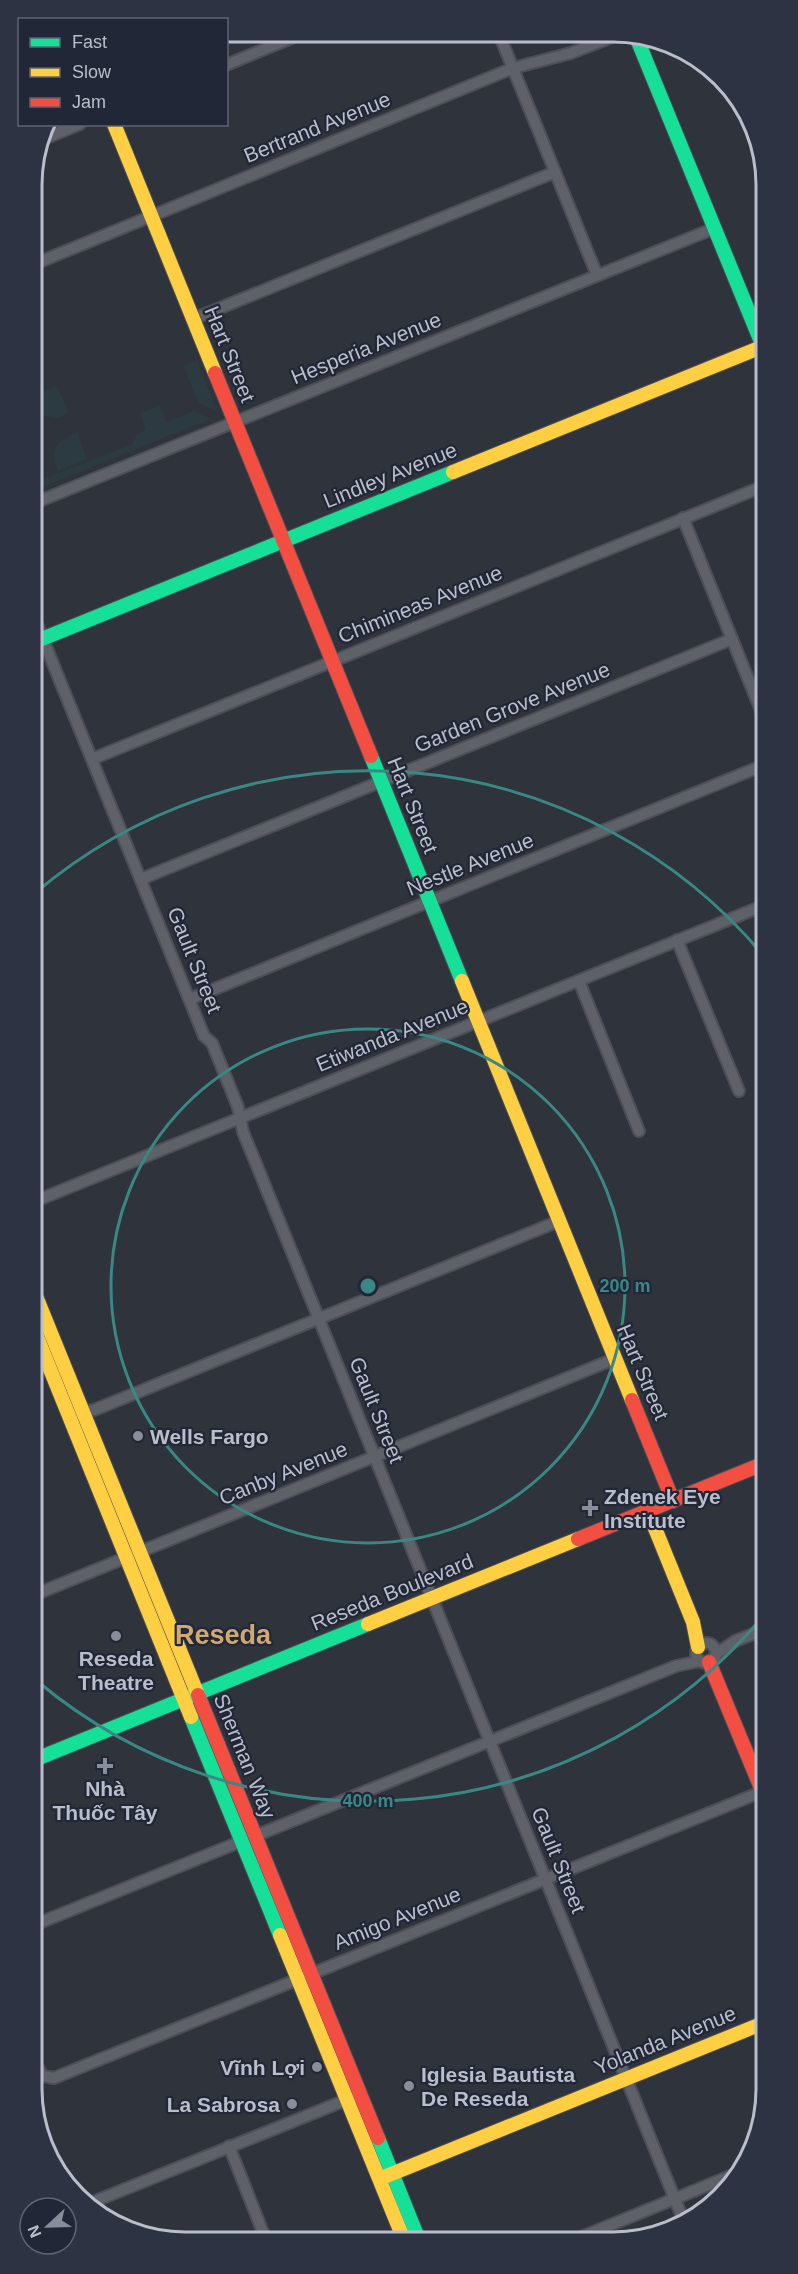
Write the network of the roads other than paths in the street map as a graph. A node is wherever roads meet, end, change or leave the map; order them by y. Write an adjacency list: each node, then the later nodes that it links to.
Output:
1 (282, 42): 5 (street)
2 (502, 42): 6 (street)
3 (599, 42): 6 (street, Bertrand Avenue)
4 (644, 46): 12 (main road)
5 (228, 64)
6 (513, 68): 10 (street); 11 (street, Bertrand Avenue)
7 (75, 126): 9 (street)
8 (115, 126): 11 (main road, Hart Street)
9 (51, 136)
10 (555, 172): 14 (street); 15 (street)
11 (151, 216): 13 (street, Bertrand Avenue); 15 (main road, Hart Street)
12 (715, 228): 14 (street, Hesperia Avenue); 16 (main road)
13 (42, 261)
14 (597, 275): 18 (street, Hesperia Avenue)
15 (193, 319): 18 (main road, Hart Street)
16 (756, 330)
17 (756, 350): 22 (main road, Lindley Avenue)
18 (235, 423): 20 (street, Hesperia Avenue); 22 (main road, Hart Street)
19 (756, 489): 21 (street, Chimineas Avenue)
20 (42, 500)
21 (683, 518): 24 (street); 26 (street, Chimineas Avenue)
22 (283, 541): 23 (main road, Lindley Avenue); 26 (main road, Hart Street)
23 (42, 639)
24 (732, 639): 27 (street); 30 (street, Garden Grove Avenue)
25 (42, 650): 28 (street, Gault Street)
26 (332, 661): 28 (street, Chimineas Avenue); 30 (main road, Hart Street)
27 (756, 698)
28 (92, 759): 31 (street, Gault Street)
29 (756, 768): 32 (street, Nestle Avenue)
30 (381, 782): 31 (street, Garden Grove Avenue); 32 (main road, Hart Street)
31 (141, 879): 36 (street, Gault Street)
32 (430, 901): 36 (street, Nestle Avenue); 37 (main road, Hart Street)
33 (756, 908): 34 (street, Etiwanda Avenue)
34 (677, 940): 35 (street, Etiwanda Avenue); 38 (street)
35 (579, 981): 37 (street, Etiwanda Avenue); 40 (street)
36 (190, 999): 39 (street, Gault Street)
37 (478, 1021): 39 (street, Etiwanda Avenue); 42 (main road, Hart Street)
38 (739, 1091)
39 (239, 1118): 41 (street, Etiwanda Avenue); 44 (street, Gault Street)
40 (639, 1131)
41 (42, 1198)
42 (559, 1221): 44 (street); 46 (main road, Hart Street)
43 (42, 1315): 47 (main road, Sherman Way)
44 (318, 1318): 47 (street); 48 (street, Gault Street)
45 (42, 1345): 47 (main road, Sherman Way)
46 (614, 1359): 48 (street, Canby Avenue); 50 (main road, Hart Street)
47 (76, 1414): 52 (main road, Sherman Way)
48 (374, 1456): 52 (street, Canby Avenue); 54 (street, Gault Street)
49 (756, 1467): 50 (main road, Reseda Boulevard)
50 (673, 1501): 51 (main road, Reseda Boulevard)
51 (648, 1511): 54 (main road, Reseda Boulevard); 56 (main road)
52 (133, 1555): 53 (street, Canby Avenue); 57 (main road, Sherman Way)
53 (42, 1592)
54 (432, 1599): 57 (main road, Reseda Boulevard); 58 (street, Gault Street)
55 (756, 1633): 56 (street)
56 (706, 1652): 58 (street); 60 (main road)
57 (191, 1696): 59 (main road, Reseda Boulevard); 62 (main road, Sherman Way)
58 (490, 1741): 62 (street); 63 (street, Gault Street)
59 (42, 1757)
60 (756, 1771)
61 (756, 1796): 63 (street, Amigo Avenue)
62 (249, 1838): 64 (street); 65 (main road, Sherman Way)
63 (546, 1878): 65 (street, Amigo Avenue); 68 (street, Gault Street)
64 (42, 1922)
65 (305, 1977): 67 (street, Amigo Avenue); 69 (main road, Sherman Way)
66 (756, 2026): 68 (main road, Yolanda Avenue)
67 (42, 2076)
68 (626, 2078): 71 (main road, Yolanda Avenue); 73 (street, Gault Street)
69 (353, 2097): 70 (street); 71 (main road, Sherman Way)
70 (229, 2146): 74 (street); 76 (street)
71 (386, 2177): 77 (main road, Sherman Way); 78 (main road, Sherman Way)
72 (725, 2178): 73 (street)
73 (674, 2199): 75 (street, Gault Street); 79 (street)
74 (96, 2201)
75 (681, 2215)
76 (263, 2232)
77 (402, 2232)
78 (415, 2232)
79 (594, 2232)

